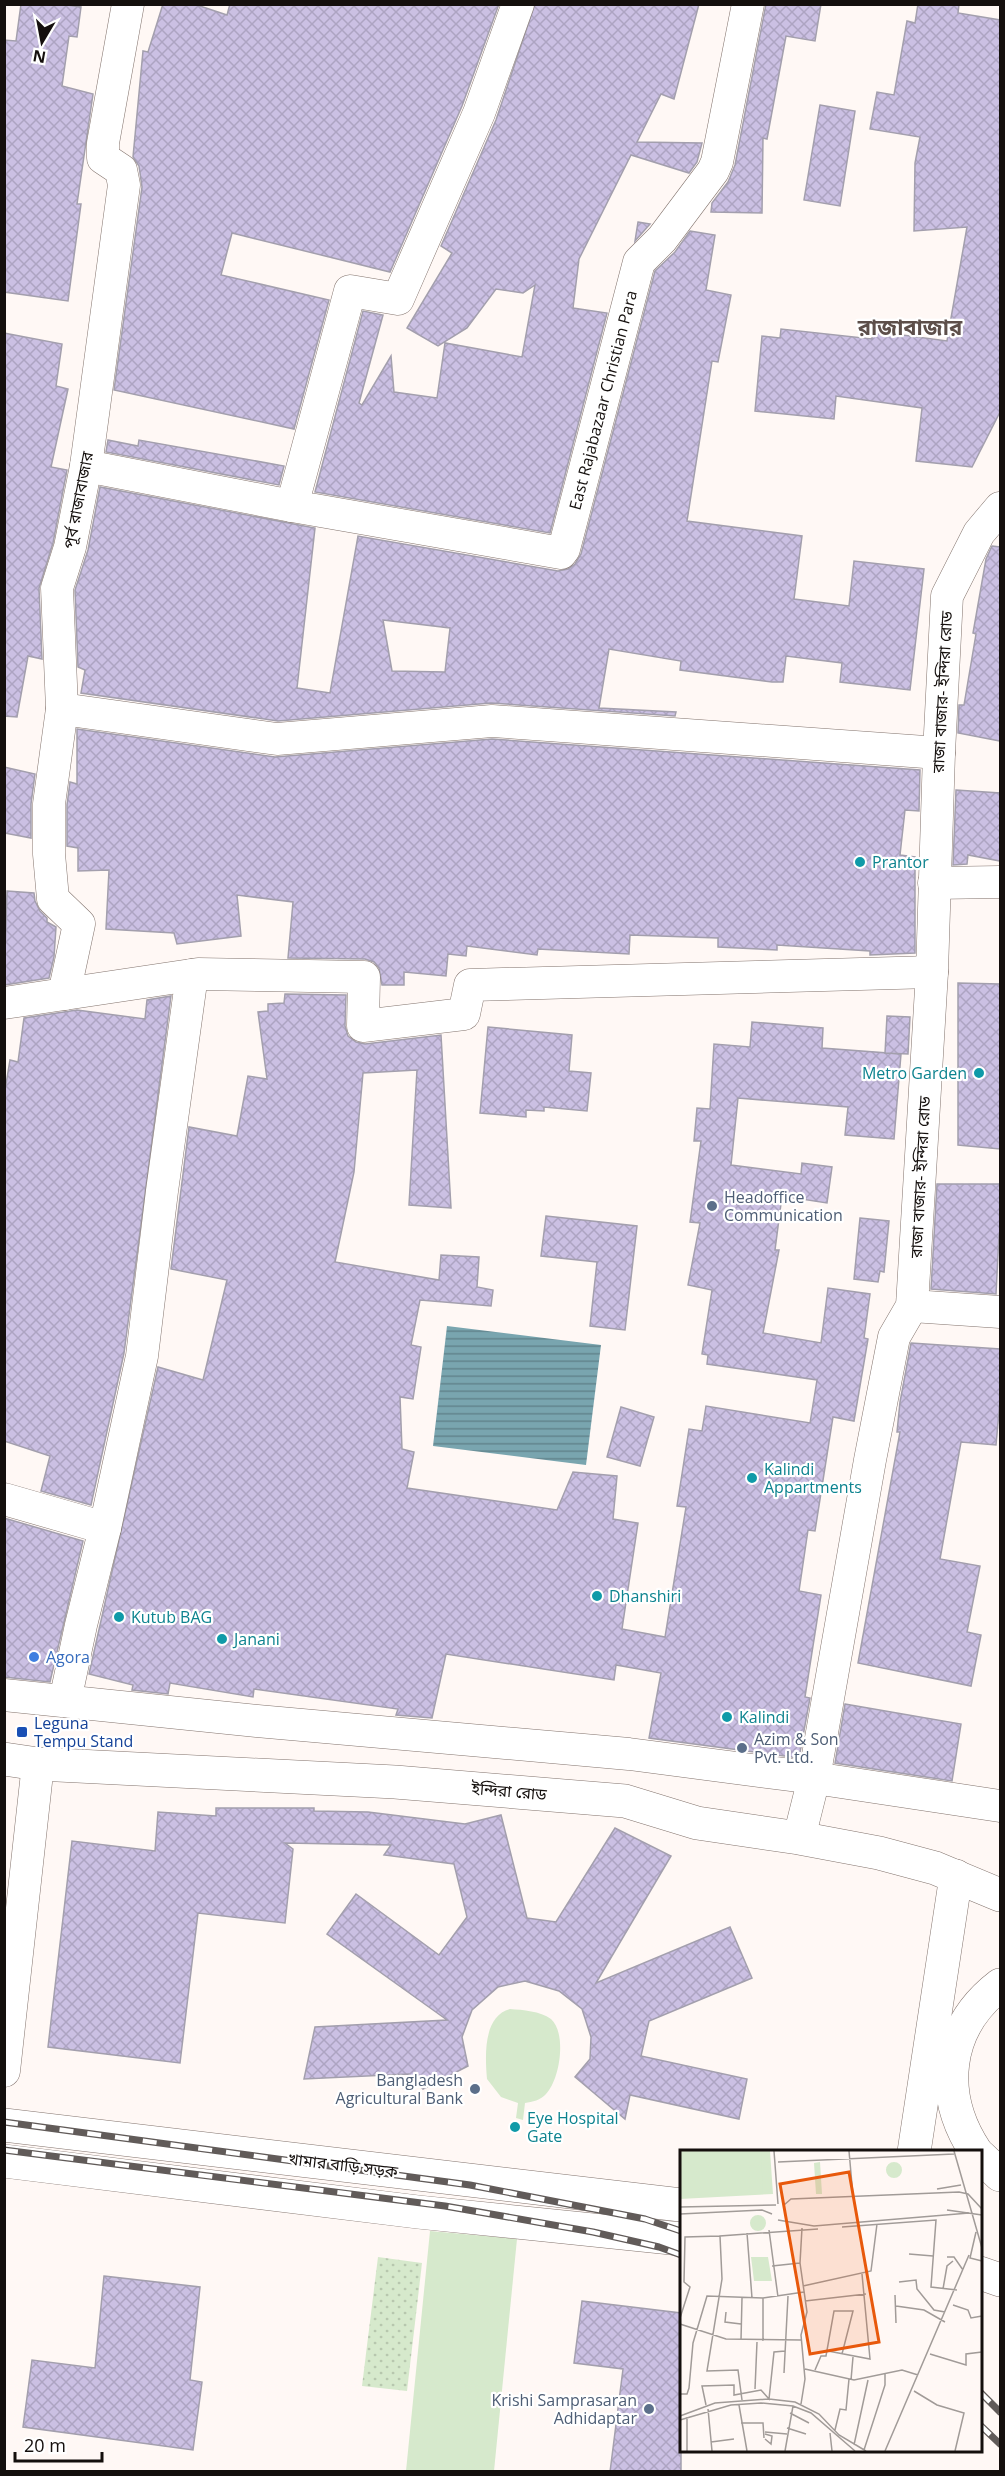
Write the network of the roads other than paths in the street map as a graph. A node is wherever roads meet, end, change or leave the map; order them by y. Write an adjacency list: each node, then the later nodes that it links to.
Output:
1 (128, 4): 4 (street, পূর্ব রাজাবাজার)
2 (518, 4): 5 (street)
3 (747, 4): 5 (street, East Rajabazaar Christian Para)
4 (86, 466): 5 (street, East Rajabazaar Christian Para); 7 (street, পূর্ব রাজাবাজার)
5 (292, 506)
6 (1000, 508): 8 (street, রাজা বাজার- ইন্দিরা রোড)
7 (62, 709): 8 (street); 13 (street, পূর্ব রাজাবাজার)
8 (939, 753): 10 (street, রাজা বাজার- ইন্দিরা রোড)
9 (1000, 882): 10 (street)
10 (934, 883): 11 (street, রাজা বাজার- ইন্দিরা রোড)
11 (932, 972): 12 (street); 15 (street, রাজা বাজার- ইন্দিরা রোড)
12 (192, 975): 13 (street); 18 (street)
13 (64, 994): 14 (street)
14 (4, 1003)
15 (912, 1306): 16 (street); 23 (street, রাজা বাজার- ইন্দিরা রোড)
16 (1000, 1312)
17 (4, 1499): 18 (street)
18 (105, 1528): 20 (street)
19 (4, 1695): 20 (street)
20 (65, 1701): 23 (street)
21 (4, 1759): 22 (highway, ইন্দিরা রোড)
22 (38, 1764): 25 (highway, ইন্দিরা রোড); 29 (street)
23 (814, 1778): 24 (street); 25 (street, রাজা বাজার- ইন্দিরা রোড)
24 (1000, 1806)
25 (799, 1838): 26 (highway, ইন্দিরা রোড)
26 (956, 1875): 27 (highway, ইন্দিরা রোড); 31 (highway)
27 (1000, 1895)
28 (1000, 1985): 32 (highway)
29 (4, 2071)
30 (4, 2125): 34 (highway, খামার বাড়ি সড়ক)
31 (914, 2150)
32 (975, 2150)
33 (4, 2161): 35 (highway)
34 (680, 2205)
35 (680, 2239)
36 (981, 2273): 37 (highway)
37 (1000, 2280)

